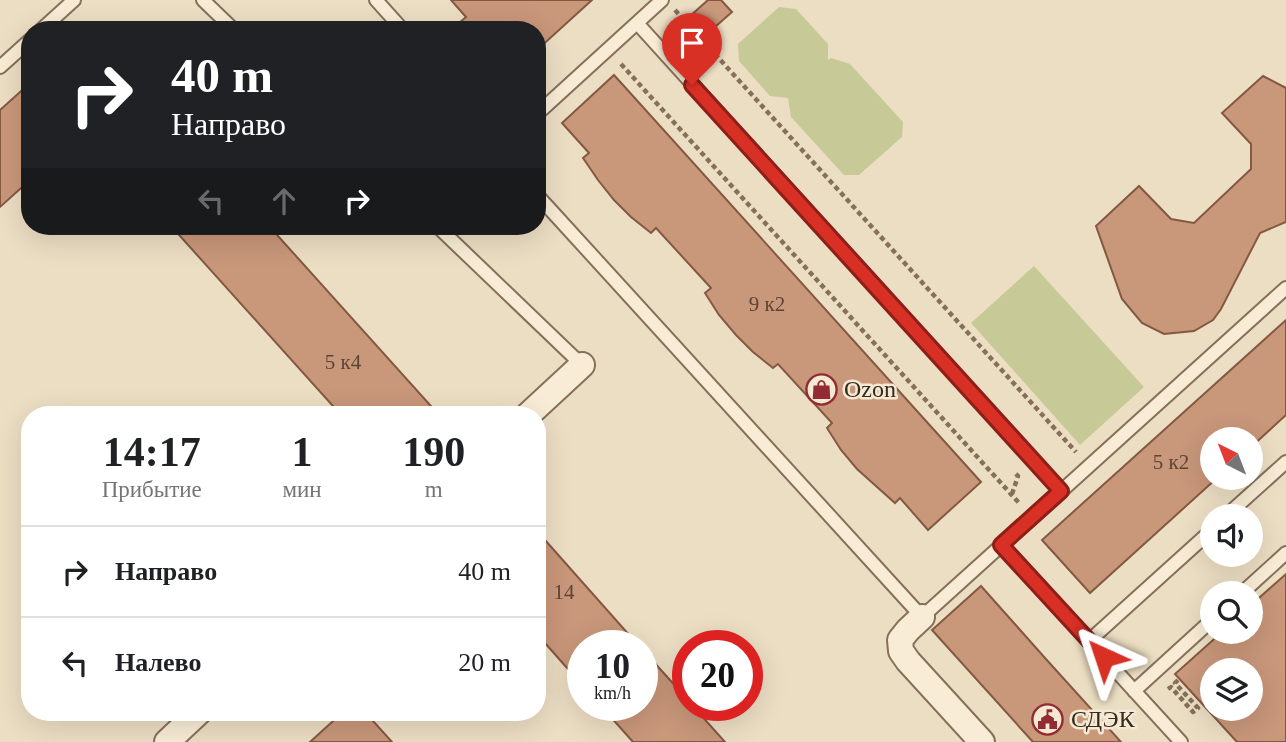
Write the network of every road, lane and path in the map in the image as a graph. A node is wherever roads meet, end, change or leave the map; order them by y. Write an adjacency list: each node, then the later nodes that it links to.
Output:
1 (74, 0): 6 (lane)
2 (203, 0): 7 (lane)
3 (376, 0): 8 (lane)
4 (661, 0): 9 (lane)
5 (675, 10): 20 (path)
6 (51, 21)
7 (224, 21)
8 (395, 21)
9 (636, 23): 11 (lane); 21 (lane)
10 (21, 48): 12 (lane)
11 (608, 50): 13 (lane); 23 (path)
12 (0, 67)
13 (546, 106)
14 (546, 205): 28 (lane)
15 (446, 235): 17 (lane)
16 (1286, 288): 20 (lane)
17 (582, 365): 18 (street)
18 (538, 406)
19 (1286, 462): 22 (lane)
20 (1089, 466): 21 (lane)
21 (1061, 491): 23 (lane)
22 (1239, 504)
23 (1032, 517): 25 (lane)
24 (1200, 541): 30 (lane)
25 (1001, 545): 28 (lane); 30 (lane)
26 (1286, 553): 27 (lane)
27 (1255, 581)
28 (922, 617): 36 (street)
29 (1200, 631): 32 (lane)
30 (1089, 641): 32 (lane)
31 (1180, 678): 33 (path)
32 (1134, 691): 37 (lane)
33 (1166, 692)
34 (189, 721): 35 (street)
35 (166, 742)
36 (982, 742)
37 (1181, 742)

